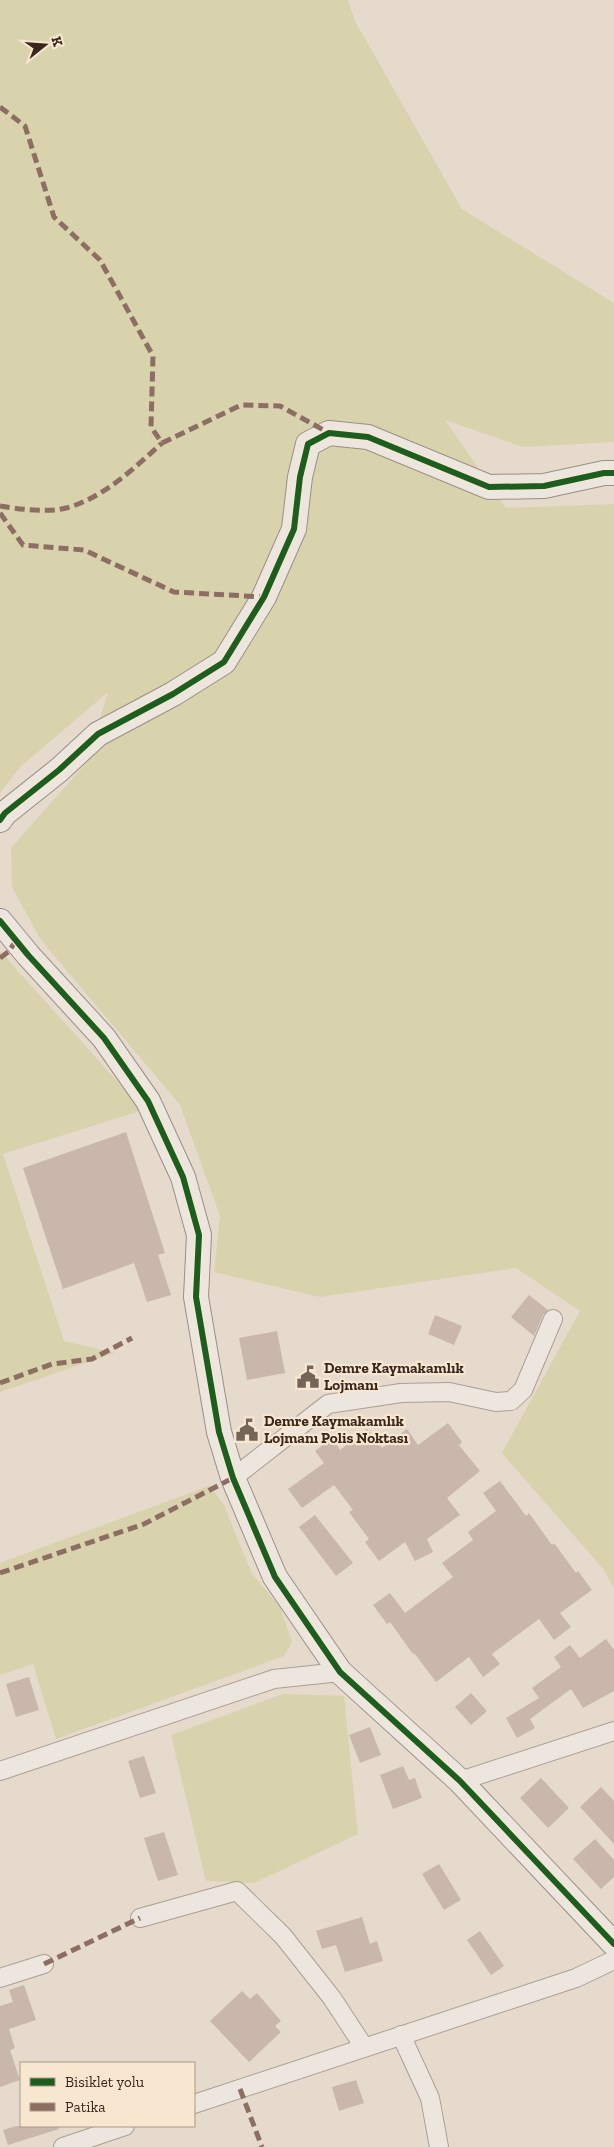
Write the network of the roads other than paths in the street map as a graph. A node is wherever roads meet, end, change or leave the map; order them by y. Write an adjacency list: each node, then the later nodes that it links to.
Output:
1 (614, 473): 2 (street)
2 (0, 820)
3 (0, 921): 5 (street)
4 (552, 1319): 5 (street)
5 (233, 1478): 6 (street)
6 (340, 1672): 8 (street); 9 (street)
7 (614, 1731): 9 (street)
8 (0, 1771)
9 (460, 1781): 11 (street)
10 (140, 1918): 16 (street)
11 (614, 1944)
12 (614, 1960): 15 (street)
13 (44, 1964): 14 (street)
14 (0, 1978)
15 (401, 2035): 16 (street); 20 (street)
16 (364, 2047): 17 (street)
17 (195, 2104)
18 (122, 2127): 19 (street)
19 (63, 2147)
20 (439, 2147)

